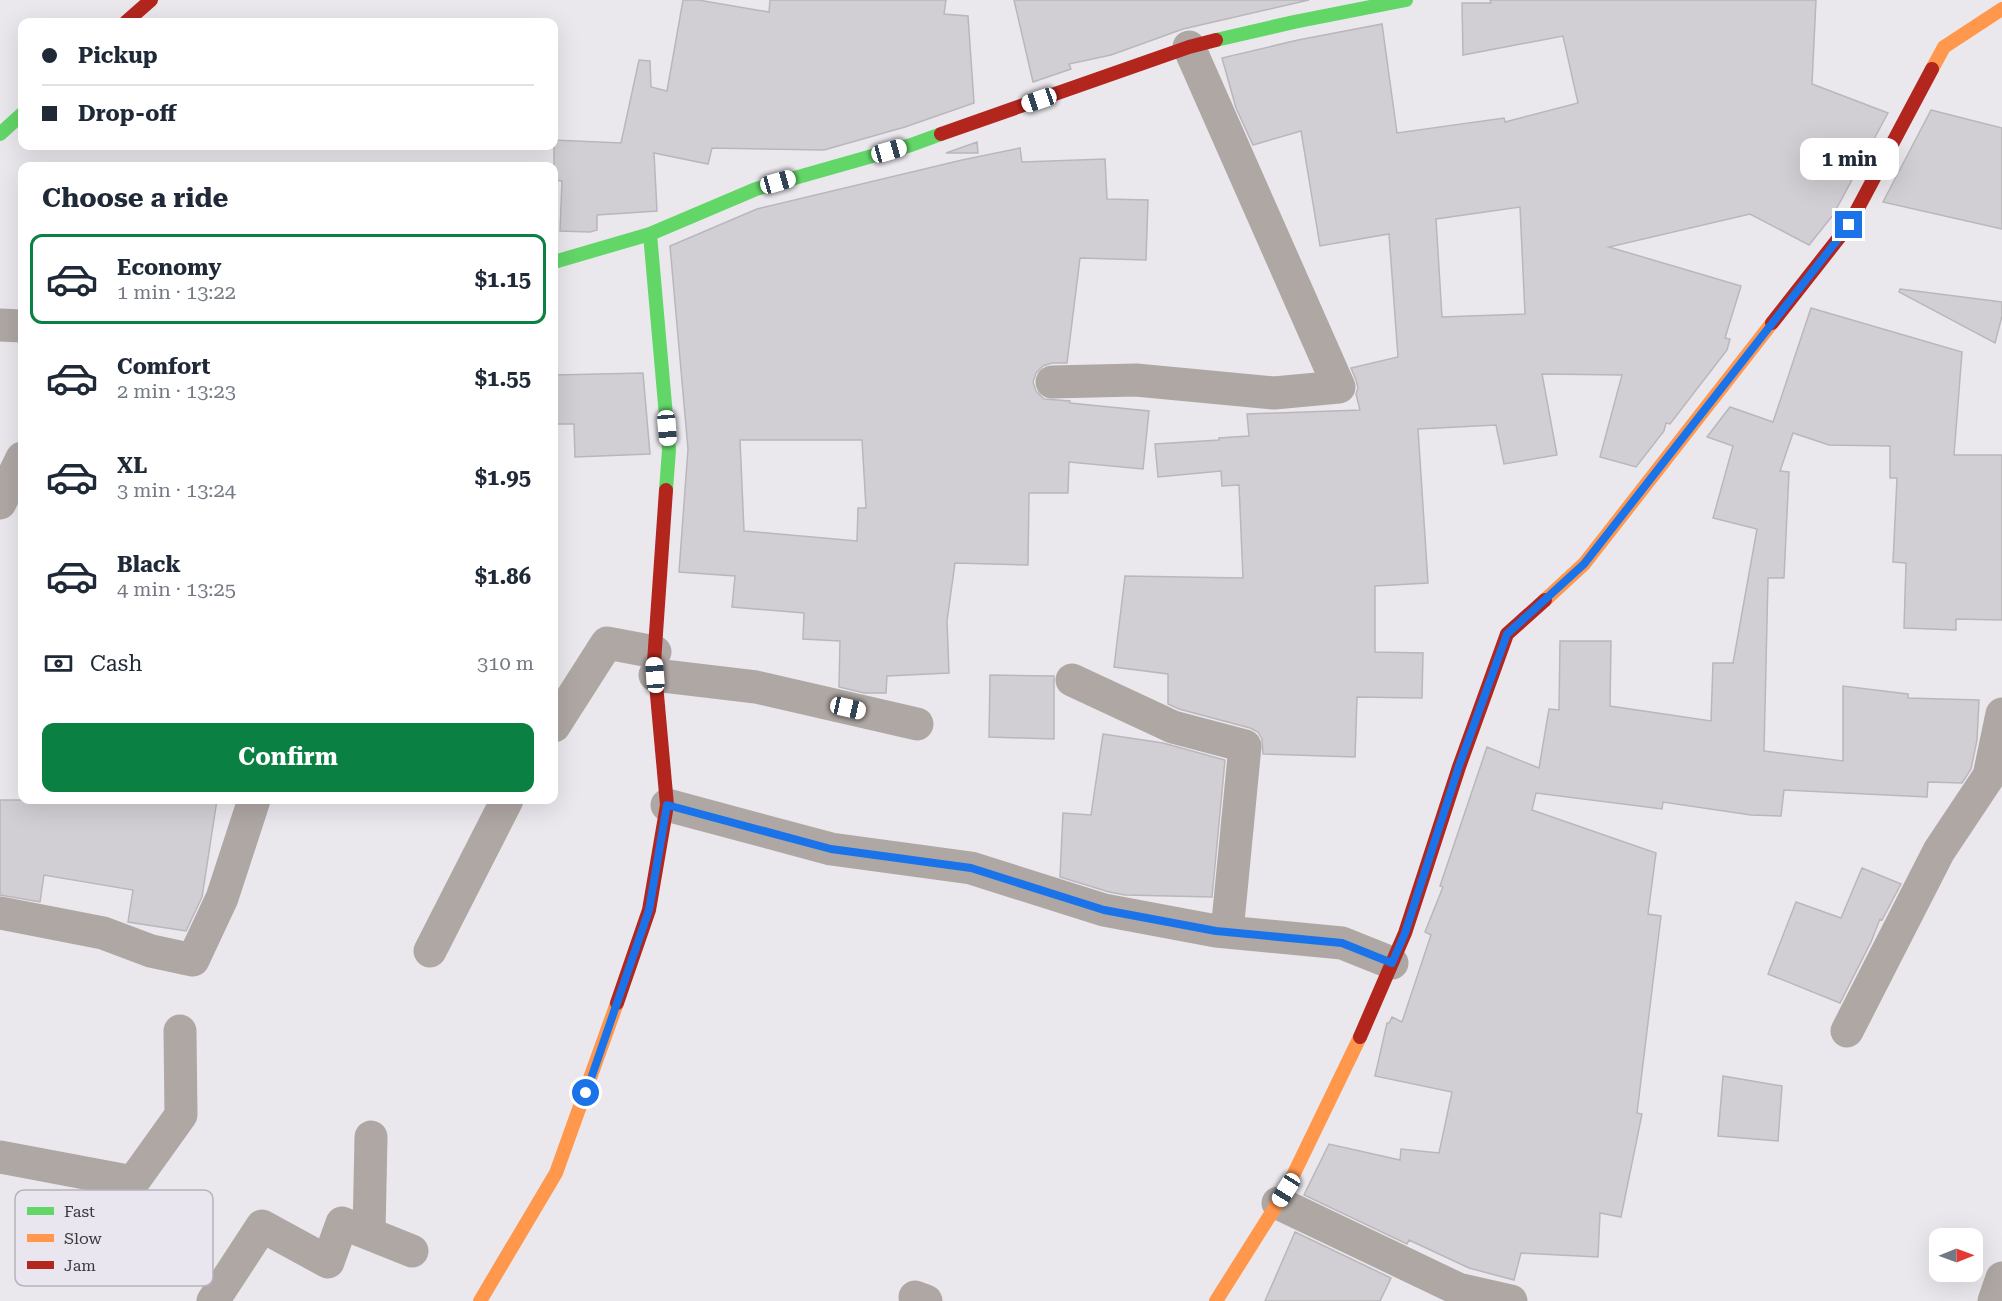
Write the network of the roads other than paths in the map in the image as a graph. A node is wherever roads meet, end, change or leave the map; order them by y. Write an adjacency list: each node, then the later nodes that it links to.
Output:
1 (152, 0): 4 (street)
2 (1406, 0): 5 (street)
3 (2002, 9): 26 (street)
4 (131, 18)
5 (1189, 47): 8 (street); 12 (street)
6 (18, 118): 7 (street)
7 (0, 134)
8 (650, 234): 9 (street); 15 (street)
9 (558, 261)
10 (0, 325): 11 (street)
11 (18, 326)
12 (1052, 382)
13 (18, 466): 14 (street)
14 (0, 503)
15 (655, 664): 18 (street); 19 (street); 22 (street)
16 (1072, 680): 24 (street)
17 (2002, 714): 27 (street)
18 (558, 720)
19 (917, 724)
20 (253, 804): 23 (street)
21 (505, 804): 25 (street)
22 (667, 805): 24 (street); 36 (street)
23 (0, 913)
24 (1227, 932): 26 (street)
25 (430, 951)
26 (1392, 963): 31 (street)
27 (1847, 1030)
28 (180, 1031): 30 (street)
29 (371, 1137): 32 (street)
30 (0, 1157)
31 (1278, 1203): 37 (street); 38 (street)
32 (369, 1233): 33 (street); 35 (street)
33 (412, 1251)
34 (2002, 1278): 39 (street)
35 (213, 1301)
36 (480, 1301)
37 (1216, 1301)
38 (1511, 1301)
39 (1994, 1301)

